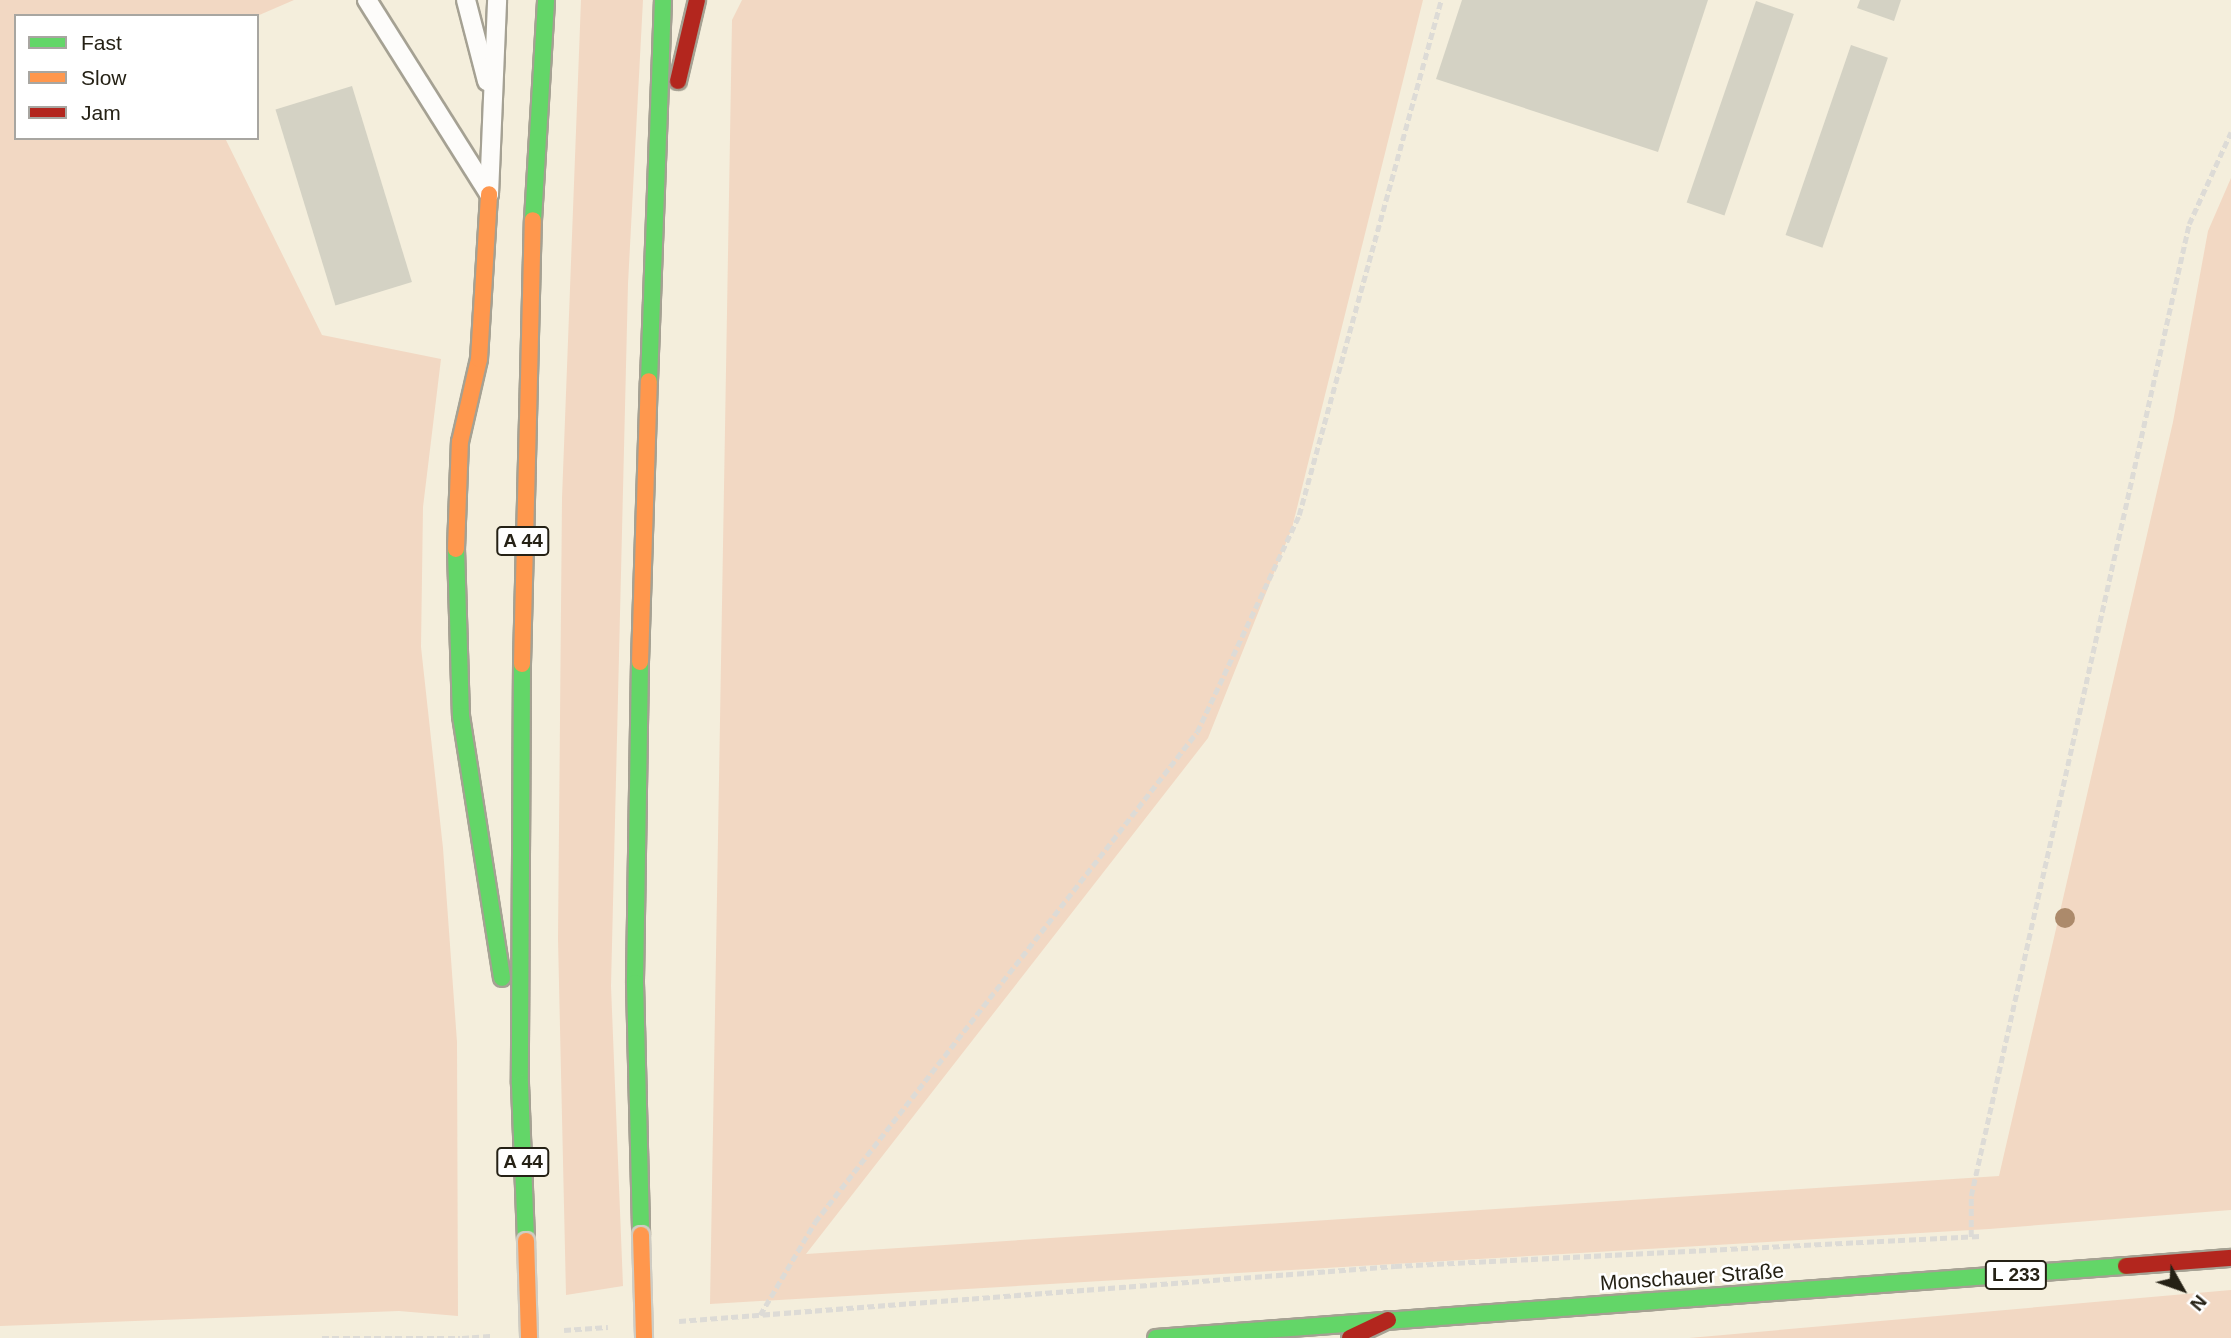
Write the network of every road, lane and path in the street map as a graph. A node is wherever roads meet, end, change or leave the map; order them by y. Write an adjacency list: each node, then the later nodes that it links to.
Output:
1 (367, 0): 11 (lane)
2 (466, 0): 9 (lane)
3 (486, 0): 9 (lane)
4 (497, 0): 9 (lane)
5 (547, 0): 13 (main road, A 44)
6 (663, 0): 12 (main road)
7 (697, 0): 12 (main road)
8 (1441, 0): 15 (path)
9 (492, 98): 11 (lane)
10 (2231, 132): 15 (path)
11 (489, 194): 13 (main road)
12 (653, 203): 25 (main road, bridge)
13 (520, 1084): 24 (main road, A 44, bridge)
14 (2231, 1258): 16 (main road, Monschauer Straße / L 233)
15 (760, 1315): 17 (path)
16 (1388, 1320): 21 (main road, Monschauer Straße / L 233); 27 (main road)
17 (665, 1322)
18 (611, 1327): 19 (path)
19 (557, 1331)
20 (503, 1335): 23 (path)
21 (1183, 1337): 26 (main road, Monschauer Straße)
22 (322, 1338): 23 (path)
23 (461, 1338)
24 (529, 1338)
25 (645, 1338)
26 (1156, 1338)
27 (1350, 1338)

